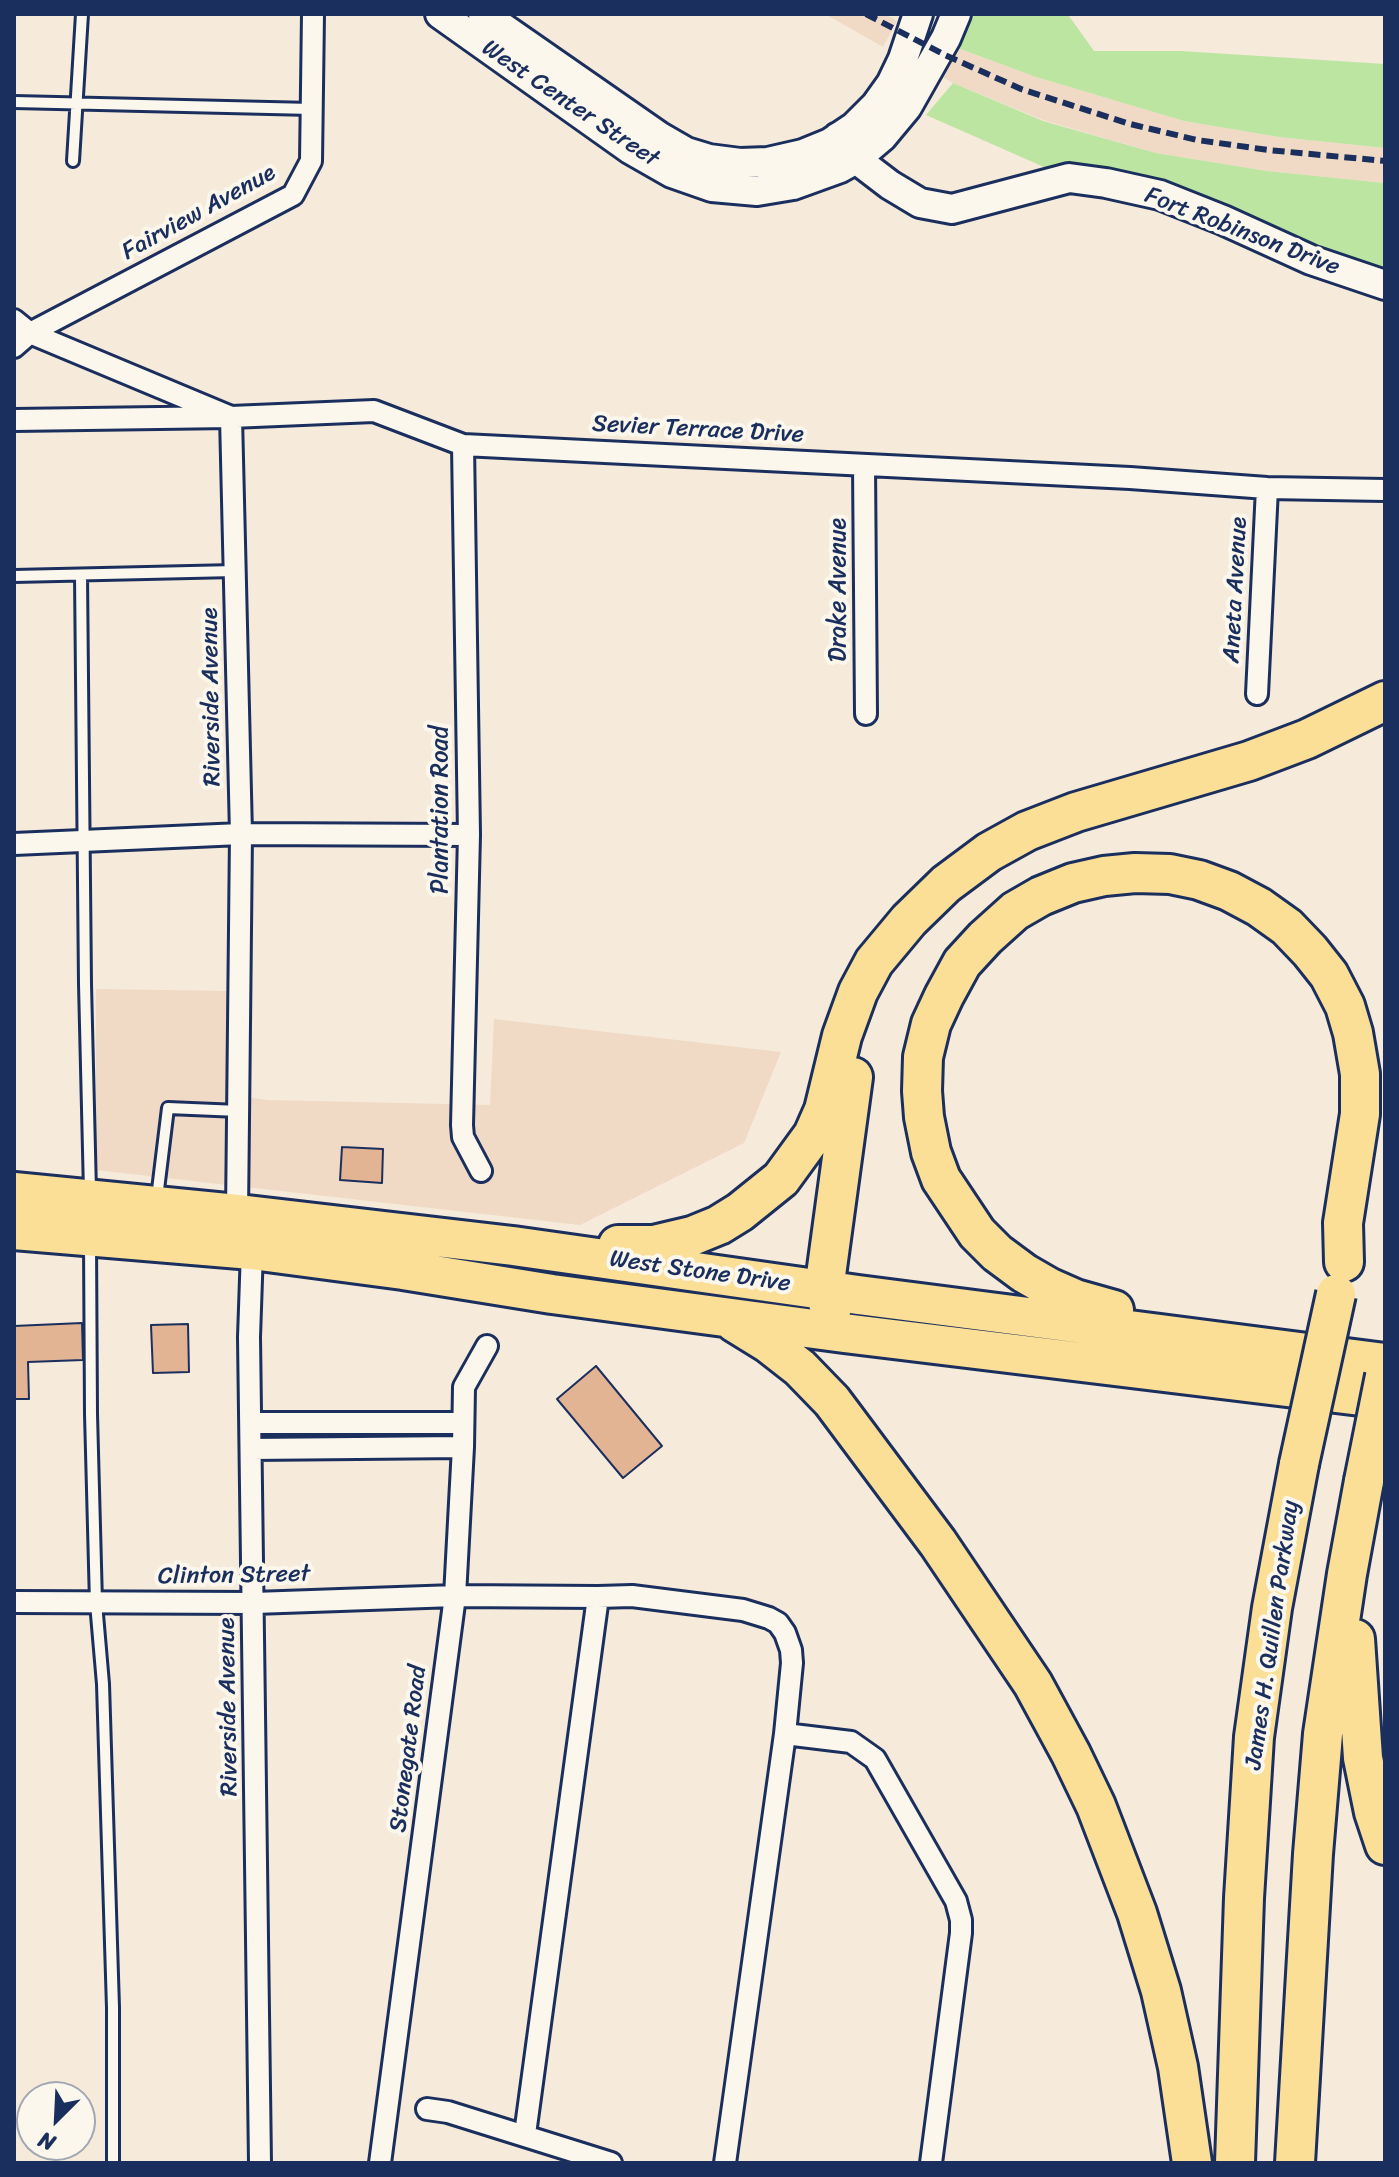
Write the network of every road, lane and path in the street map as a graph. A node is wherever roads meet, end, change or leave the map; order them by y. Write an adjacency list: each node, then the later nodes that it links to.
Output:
1 (82, 14): 9 (lane)
2 (313, 14): 10 (street, Fairview Avenue)
3 (440, 14): 11 (main road, West Center Street)
4 (483, 14): 11 (main road, West Center Street)
5 (918, 14): 11 (main road, West Center Street)
6 (971, 14): 7 (main road, West Center Street)
7 (951, 26): 11 (main road, West Center Street)
8 (14, 102): 9 (lane)
9 (76, 103): 10 (lane); 12 (lane)
10 (312, 109): 15 (street, Fairview Avenue)
11 (847, 148): 13 (main road, Fort Robinson Drive)
12 (73, 161)
13 (1385, 285)
14 (14, 320): 15 (street)
15 (30, 333): 16 (street, Fairview Avenue); 17 (street)
16 (14, 347)
17 (231, 417): 18 (street, Sevier Terrace Drive); 19 (street, Sevier Terrace Drive); 23 (street, Riverside Avenue)
18 (14, 420)
19 (463, 445): 20 (street, Sevier Terrace Drive); 30 (street, Plantation Road)
20 (864, 465): 21 (street, Sevier Terrace Drive); 28 (street, Drake Avenue)
21 (1267, 488): 22 (street, Sevier Terrace Drive); 26 (street, Aneta Avenue)
22 (1385, 490)
23 (235, 571): 24 (lane); 29 (street, Riverside Avenue)
24 (81, 575): 25 (lane); 31 (lane)
25 (14, 576)
26 (1257, 694)
27 (1385, 701): 33 (highway)
28 (866, 714)
29 (241, 834): 30 (street); 31 (street); 34 (street, Riverside Avenue)
30 (469, 835): 36 (street, Plantation Road)
31 (83, 841): 32 (street); 38 (lane)
32 (14, 844)
33 (909, 920): 44 (highway); 47 (highway)
34 (239, 1111): 39 (lane); 40 (street, Riverside Avenue)
35 (1385, 1119): 46 (highway, James H. Quillen Parkway)
36 (481, 1171)
37 (14, 1192): 38 (highway, West Stone Drive)
38 (90, 1198): 39 (highway, West Stone Drive)
39 (156, 1205): 40 (highway, West Stone Drive)
40 (237, 1214): 42 (highway); 43 (highway, West Stone Drive)
41 (14, 1230): 42 (highway, West Stone Drive)
42 (90, 1236): 45 (highway, West Stone Drive); 65 (lane)
43 (471, 1242): 44 (highway, West Stone Drive); 45 (highway)
44 (513, 1246): 47 (highway, West Stone Drive)
45 (252, 1250): 48 (highway, West Stone Drive); 57 (street, Riverside Avenue)
46 (1340, 1278): 51 (highway); 78 (highway, James H. Quillen Parkway, bridge)
47 (824, 1290): 49 (highway); 51 (highway, West Stone Drive)
48 (725, 1317): 49 (highway, West Stone Drive); 77 (highway)
49 (844, 1333): 54 (highway, West Stone Drive)
50 (487, 1346): 58 (street, Stonegate Road)
51 (1276, 1349): 52 (highway, West Stone Drive)
52 (1385, 1363)
53 (1385, 1376): 61 (highway, bridge)
54 (1299, 1389): 55 (highway, West Stone Drive); 56 (highway)
55 (1385, 1399)
56 (1385, 1416)
57 (251, 1423): 58 (street); 60 (street, Riverside Avenue)
58 (463, 1423): 59 (street, Stonegate Road)
59 (463, 1447): 60 (street); 62 (street, Stonegate Road)
60 (251, 1449): 66 (street, Riverside Avenue)
61 (1364, 1481): 68 (highway); 79 (highway)
62 (455, 1596): 63 (street, Clinton Street); 66 (street, Clinton Street); 73 (street, Stonegate Road)
63 (598, 1597): 67 (street, Clinton Street); 70 (street)
64 (14, 1602): 65 (street, Clinton Street)
65 (96, 1603): 66 (street, Clinton Street); 71 (lane)
66 (254, 1603): 72 (street, Riverside Avenue)
67 (785, 1734): 75 (street); 76 (street)
68 (1385, 1845)
69 (427, 2109): 70 (street)
70 (525, 2134): 74 (street)
71 (113, 2163)
72 (260, 2163)
73 (380, 2163)
74 (611, 2163)
75 (725, 2163)
76 (931, 2163)
77 (1192, 2163)
78 (1235, 2163)
79 (1295, 2163)

